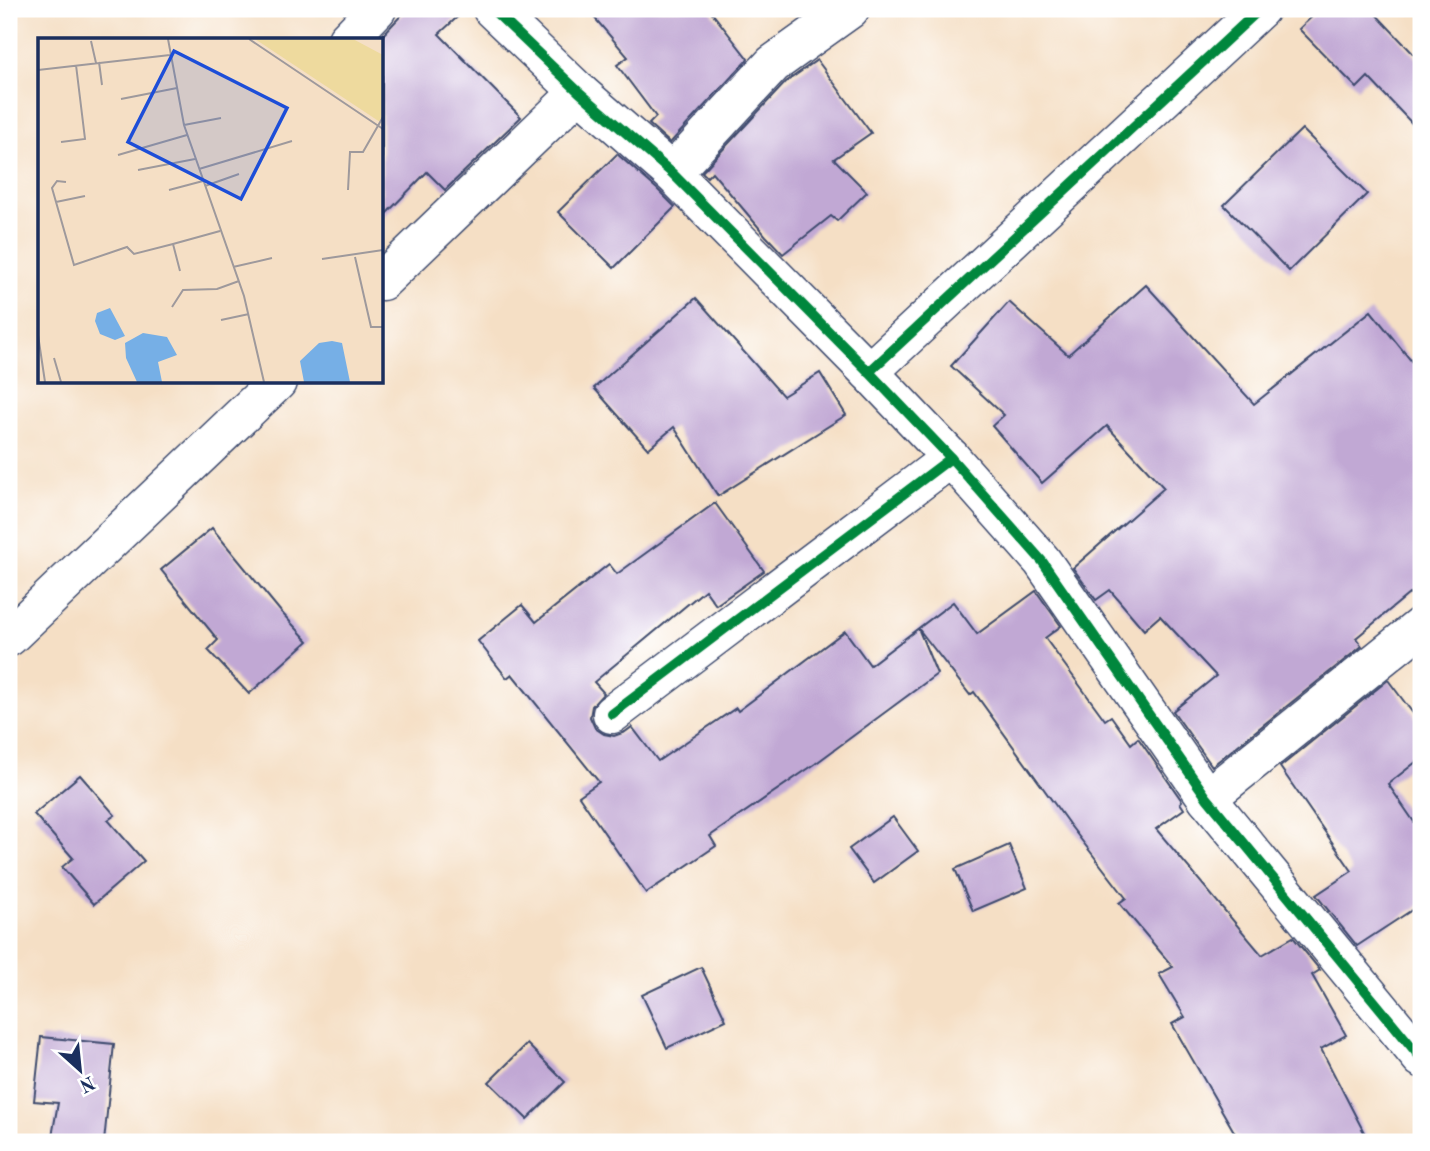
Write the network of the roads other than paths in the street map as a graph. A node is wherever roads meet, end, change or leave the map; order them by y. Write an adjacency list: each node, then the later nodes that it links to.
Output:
1 (377, 9): 5 (street)
2 (492, 9): 6 (street)
3 (850, 9): 7 (street)
4 (1260, 9): 9 (street)
5 (349, 38)
6 (579, 92): 7 (street); 8 (street)
7 (671, 173): 9 (street)
8 (383, 280)
9 (869, 372): 11 (street)
10 (276, 383): 13 (street)
11 (951, 458): 14 (street); 15 (street)
12 (1421, 626): 15 (street)
13 (9, 638)
14 (612, 714)
15 (1208, 798): 16 (street)
16 (1421, 1058)

